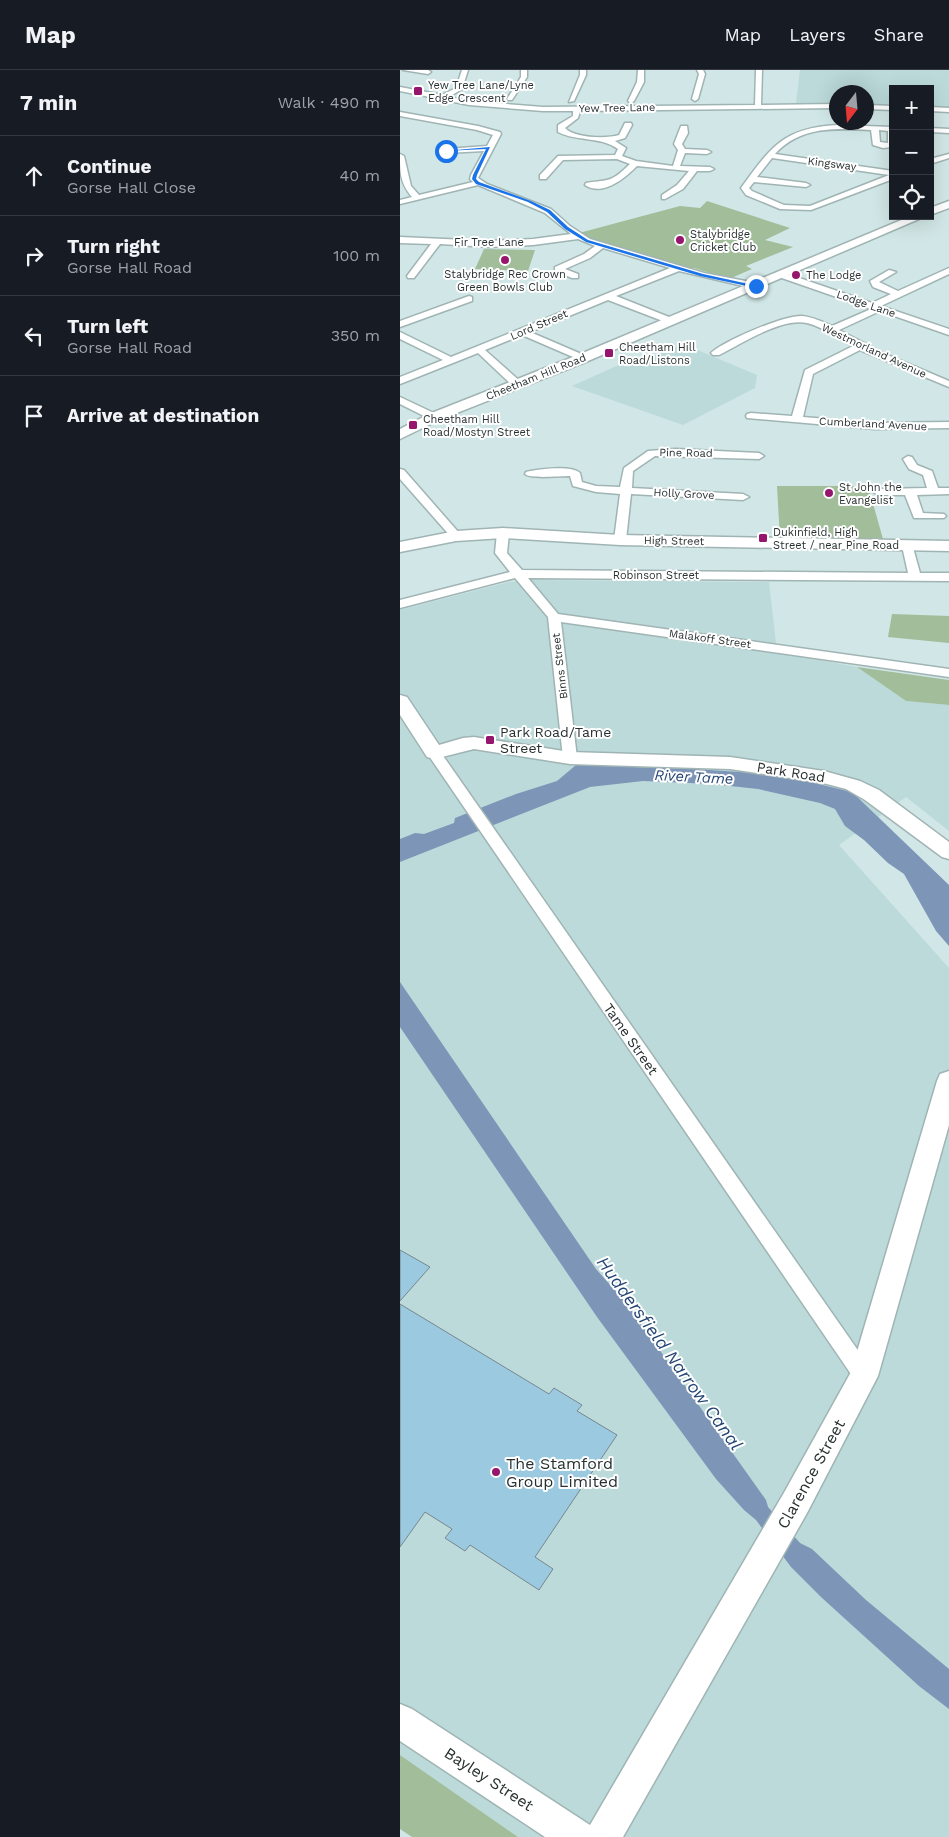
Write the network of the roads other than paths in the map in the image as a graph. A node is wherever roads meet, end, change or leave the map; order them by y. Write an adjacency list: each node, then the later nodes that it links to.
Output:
1 (406, 70): 8 (street)
2 (465, 70): 10 (street)
3 (524, 70): 14 (street)
4 (583, 70): 20 (street)
5 (641, 70): 21 (street)
6 (700, 70): 18 (street)
7 (759, 70): 22 (street)
8 (428, 72)
9 (400, 89): 13 (street, Yew Tree Lane)
10 (456, 92): 11 (street); 13 (street)
11 (464, 93)
12 (483, 96): 14 (street)
13 (442, 98): 25 (street, Yew Tree Lane)
14 (510, 99): 17 (street)
15 (739, 99): 18 (street)
16 (748, 99): 22 (street)
17 (536, 100)
18 (695, 100): 21 (street)
19 (545, 101): 20 (street)
20 (571, 101): 23 (street)
21 (630, 101): 23 (street)
22 (757, 102): 23 (street, Yew Tree Lane); 24 (street, Yew Tree Lane)
23 (594, 105): 25 (street, Yew Tree Lane)
24 (829, 106)
25 (577, 108): 38 (street)
26 (934, 109): 27 (street)
27 (949, 110)
28 (874, 113): 31 (street)
29 (400, 114): 30 (street)
30 (416, 117): 32 (street); 39 (street)
31 (886, 122): 35 (street); 35 (street)
32 (400, 124)
33 (628, 125): 38 (street)
34 (684, 128): 41 (street)
35 (875, 129): 44 (street)
36 (934, 130): 37 (street)
37 (949, 131)
38 (610, 140): 46 (street)
39 (489, 148): 40 (street); 57 (street)
40 (446, 151)
41 (681, 152): 42 (street); 49 (street)
42 (707, 152)
43 (400, 156): 53 (street)
44 (772, 156): 52 (street, Kingsway); 56 (street)
45 (949, 156): 47 (street)
46 (618, 157): 48 (street); 54 (street)
47 (934, 161)
48 (635, 164): 49 (street); 58 (street)
49 (676, 168): 50 (street)
50 (695, 169): 51 (street); 60 (street)
51 (710, 169)
52 (889, 174)
53 (403, 176): 61 (street)
54 (543, 177)
55 (889, 177): 56 (street)
56 (752, 179): 59 (street)
57 (478, 183): 61 (street); 66 (street)
58 (589, 185)
59 (806, 185)
60 (665, 197)
61 (417, 198): 62 (street)
62 (400, 202)
63 (949, 204): 64 (main road)
64 (934, 210)
65 (912, 220): 73 (main road, Cheetham Hill Road)
66 (578, 236): 68 (street, Fir Tree Lane); 69 (street)
67 (400, 240): 68 (street, Fir Tree Lane)
68 (437, 242): 74 (street)
69 (600, 246): 70 (street); 75 (street)
70 (678, 268): 76 (street); 78 (street, Lord Street)
71 (949, 271): 77 (street)
72 (892, 272): 77 (street)
73 (782, 275): 76 (main road, Cheetham Hill Road); 80 (street, Lodge Lane)
74 (411, 276)
75 (575, 276)
76 (756, 286): 81 (main road, Cheetham Hill Road)
77 (898, 294): 80 (street)
78 (609, 297): 81 (street); 85 (street, Lord Street)
79 (469, 299): 82 (street)
80 (876, 307): 83 (street, Lodge Lane); 84 (street)
81 (671, 321): 90 (main road, Cheetham Hill Road)
82 (400, 324)
83 (946, 329)
84 (832, 330): 87 (street, Westmorland Avenue); 89 (street, Westmorland Avenue)
85 (523, 332): 88 (street, Lord Street); 90 (street)
86 (400, 335): 91 (street)
87 (860, 346): 93 (street, Westmorland Avenue); 98 (street, Cumberland Avenue)
88 (480, 350): 91 (street, Lord Street); 94 (street)
89 (716, 353)
90 (584, 358): 94 (main road, Cheetham Hill Road)
91 (452, 361): 92 (street, Lord Street)
92 (400, 381)
93 (949, 384)
94 (518, 385): 97 (main road, Cheetham Hill Road)
95 (400, 400): 97 (street)
96 (751, 416): 98 (street, Cumberland Avenue)
97 (434, 418): 100 (main road, Cheetham Hill Road)
98 (797, 419): 99 (street, Cumberland Avenue)
99 (948, 428)
100 (400, 435)
101 (759, 456): 106 (street, Pine Road)
102 (908, 459): 110 (street)
103 (400, 472): 105 (street)
104 (530, 474): 106 (street)
105 (415, 490): 111 (street); 115 (street)
106 (625, 491): 112 (street, Holly Grove); 116 (street, Pine Road)
107 (949, 491): 110 (street)
108 (879, 492): 109 (street)
109 (910, 492): 110 (street); 113 (street)
110 (934, 492)
111 (400, 494)
112 (743, 497)
113 (940, 516)
114 (503, 533): 115 (main road, High Street); 116 (main road, High Street); 120 (street, Binns Street)
115 (456, 536): 119 (main road, High Street)
116 (620, 540): 117 (main road, High Street)
117 (908, 546): 118 (main road, High Street); 121 (street)
118 (949, 546)
119 (400, 547)
120 (516, 574): 121 (street, Robinson Street); 123 (street, Robinson Street); 124 (street, Binns Street)
121 (915, 577): 122 (street, Robinson Street)
122 (949, 578)
123 (400, 604)
124 (554, 617): 125 (street, Malakoff Street); 129 (street, Binns Street)
125 (865, 661): 126 (street)
126 (949, 673)
127 (400, 701): 128 (main road, Tame Street)
128 (434, 753): 129 (main road, Park Road); 132 (street, Tame Street)
129 (570, 758): 130 (main road, Park Road)
130 (949, 852)
131 (949, 1081): 132 (main road, Clarence Street)
132 (864, 1376): 135 (main road, Clarence Street)
133 (400, 1721): 134 (main road, Bayley Street)
134 (577, 1837)
135 (603, 1837)

